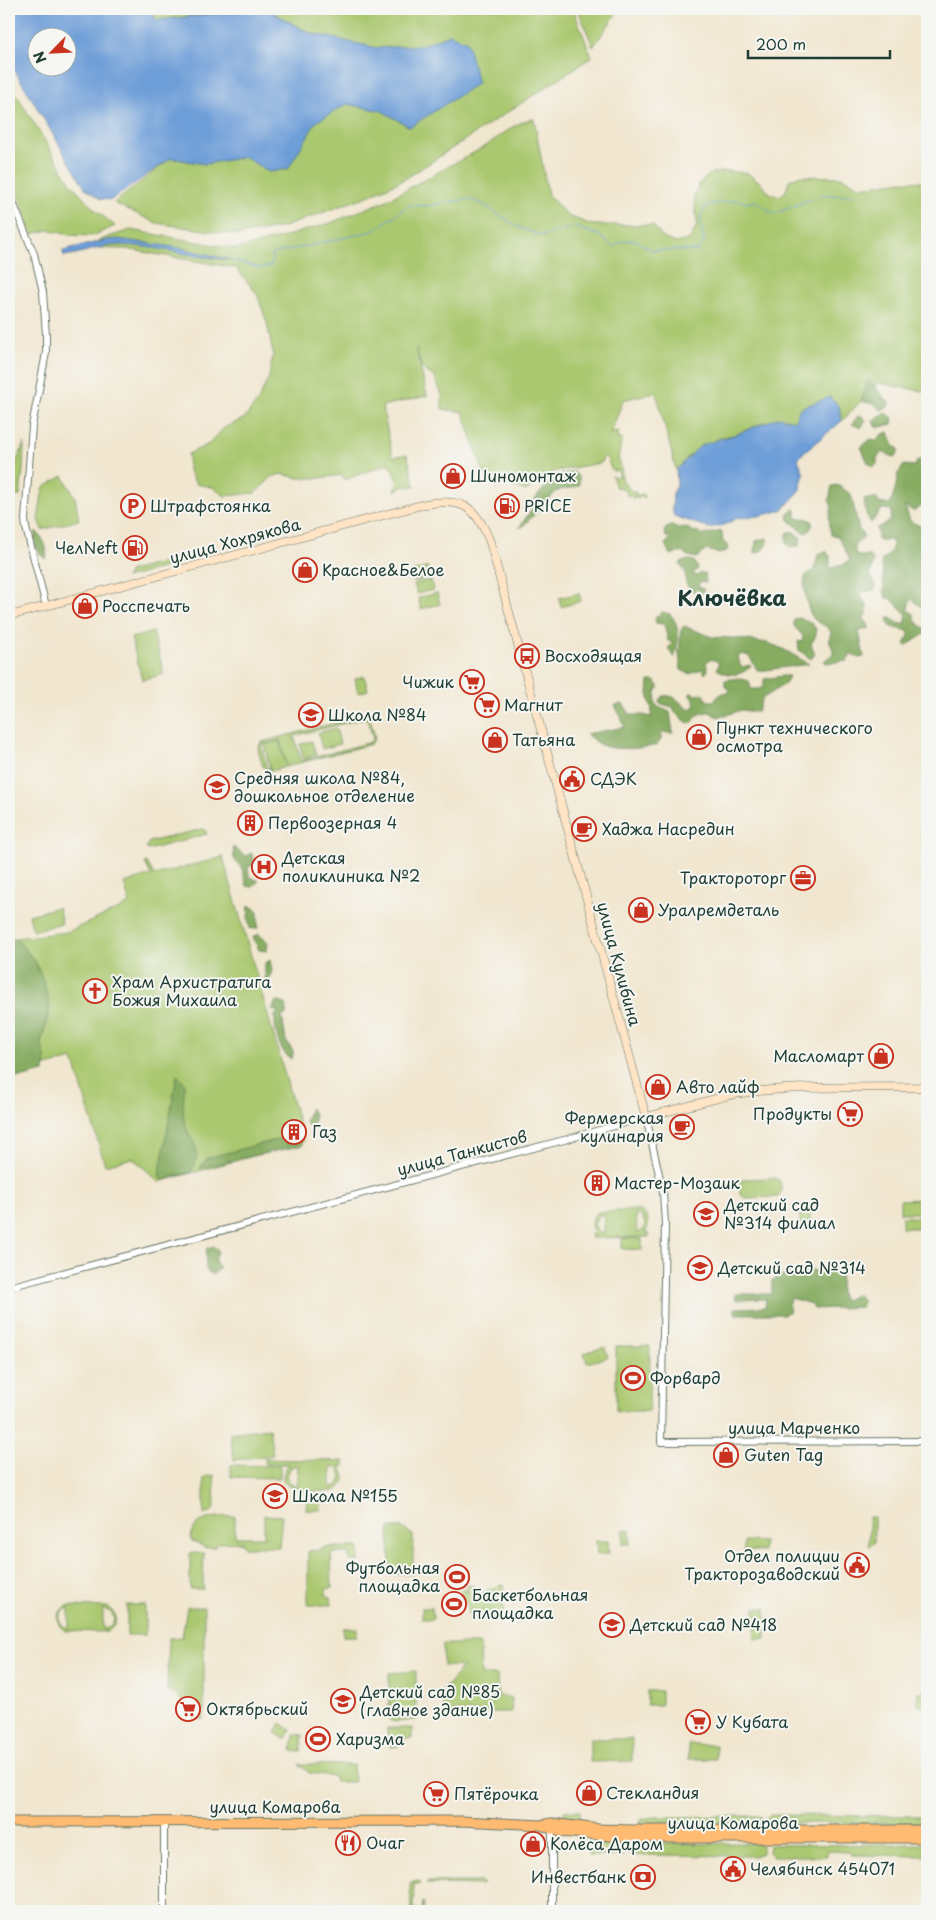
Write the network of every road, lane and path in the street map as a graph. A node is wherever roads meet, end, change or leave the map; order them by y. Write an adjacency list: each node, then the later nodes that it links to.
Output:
1 (9, 193): 3 (street)
2 (468, 507): 3 (main road, улица Хохрякова); 6 (main road, улица Кулибина)
3 (46, 606): 4 (main road, улица Хохрякова)
4 (9, 616)
5 (927, 1087): 6 (main road, улица Танкистов)
6 (646, 1117): 7 (street, улица Танкистов); 9 (street, улица Кулибина)
7 (9, 1287)
8 (927, 1441): 9 (street, улица Марченко)
9 (661, 1442)
10 (9, 1822): 11 (main road, улица Комарова)
11 (164, 1822): 12 (main road, улица Комарова); 16 (street)
12 (552, 1827): 14 (main road, улица Комарова); 17 (street)
13 (927, 1830): 14 (main road, улица Комарова)
14 (764, 1834): 15 (main road, улица Комарова)
15 (927, 1838)
16 (164, 1911)
17 (552, 1911)

